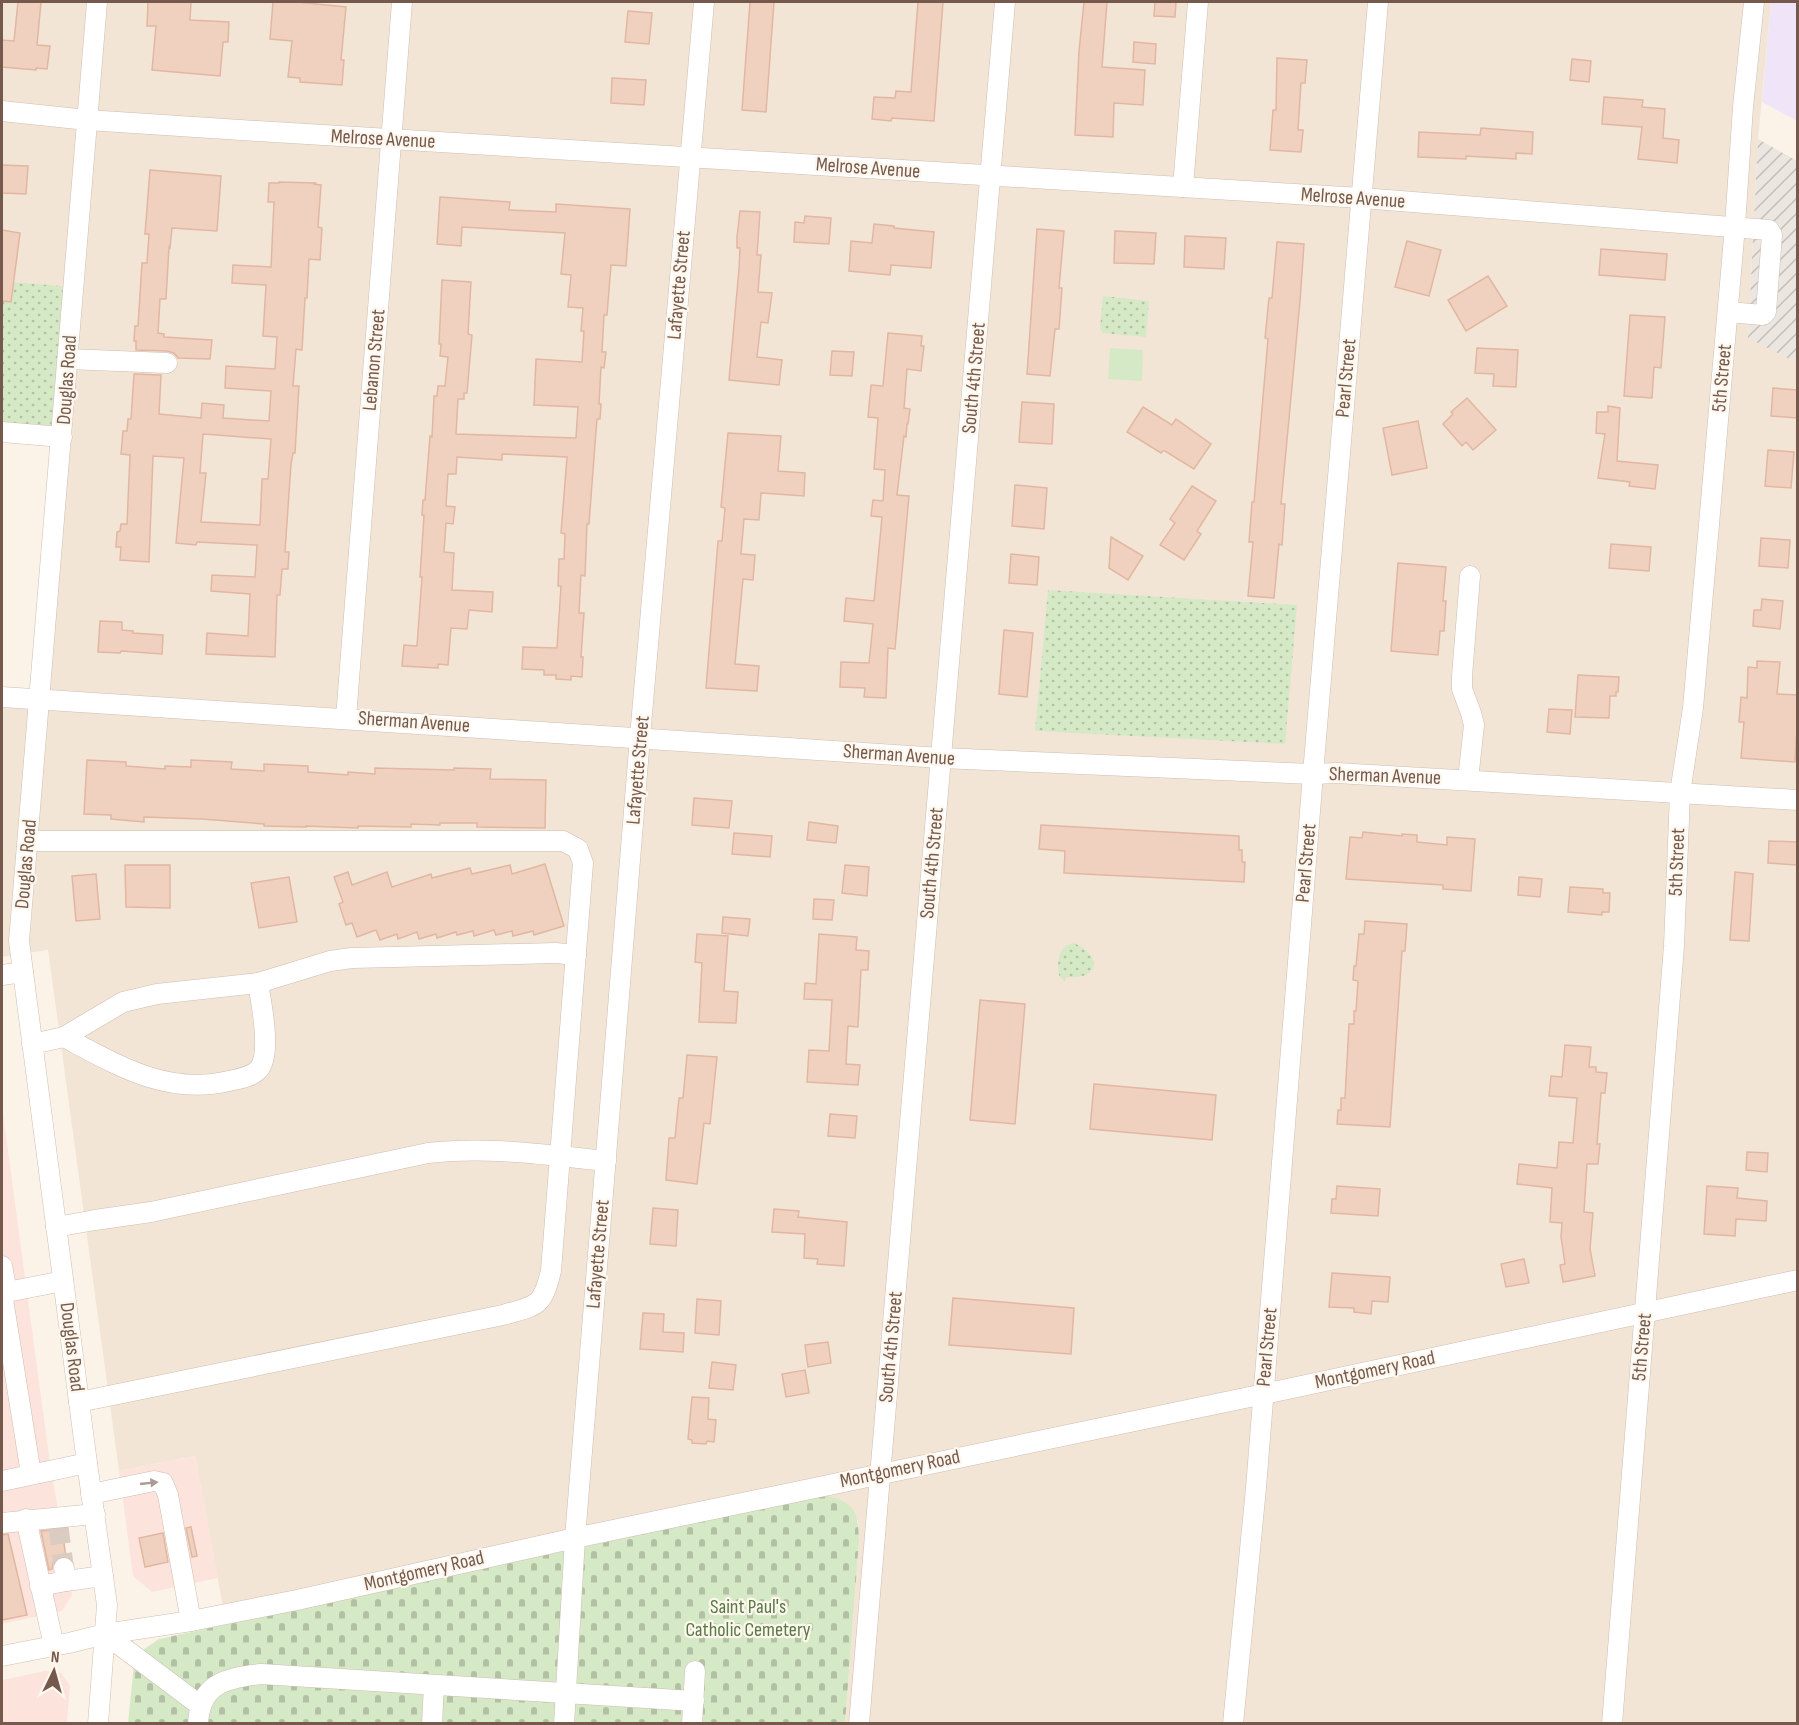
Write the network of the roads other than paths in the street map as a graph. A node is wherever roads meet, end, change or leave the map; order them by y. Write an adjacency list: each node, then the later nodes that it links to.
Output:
1 (97, 2): 9 (street, Douglas Road)
2 (402, 2): 10 (street, Lebanon Street)
3 (704, 2): 11 (street, Lafayette Street)
4 (1005, 2): 12 (street, South 4th Street)
5 (1198, 2): 13 (street)
6 (1378, 2): 14 (street, Pearl Street)
7 (1754, 2): 15 (street, 5th Street)
8 (2, 111): 9 (street, Melrose Avenue)
9 (87, 120): 10 (street, Melrose Avenue); 17 (street, Douglas Road)
10 (391, 140): 11 (street, Melrose Avenue); 24 (street, Lebanon Street)
11 (690, 156): 12 (street, Melrose Avenue); 25 (street, Lafayette Street)
12 (991, 175): 13 (street, Melrose Avenue); 26 (street, South 4th Street)
13 (1183, 187): 14 (street, Melrose Avenue)
14 (1362, 198): 15 (street, Melrose Avenue); 27 (street, Pearl Street)
15 (1735, 226): 16 (street, 5th Street); 16 (street, Melrose Avenue)
16 (1728, 312): 29 (street, 5th Street)
17 (68, 359): 18 (street); 20 (street, Douglas Road)
18 (167, 363)
19 (2, 432): 20 (street)
20 (62, 437): 23 (street, Douglas Road)
21 (1470, 576): 28 (street)
22 (2, 697): 23 (street, Sherman Avenue)
23 (40, 699): 24 (street, Sherman Avenue); 31 (street, Douglas Road)
24 (346, 718): 25 (street, Sherman Avenue)
25 (640, 737): 26 (street, Sherman Avenue); 39 (street, Lafayette Street)
26 (941, 758): 27 (street, Sherman Avenue); 49 (street, South 4th Street)
27 (1313, 774): 28 (street, Sherman Avenue); 46 (street, Pearl Street)
28 (1468, 780): 29 (street, Sherman Avenue)
29 (1680, 793): 30 (street, Sherman Avenue); 45 (street, 5th Street)
30 (1797, 800)
31 (28, 841): 32 (street); 33 (street, Douglas Road)
32 (576, 955): 35 (street); 38 (street)
33 (23, 972): 34 (street); 37 (street, Douglas Road)
34 (2, 975)
35 (258, 982): 36 (street); 36 (street)
36 (64, 1037): 37 (street)
37 (32, 1044): 40 (street, Douglas Road)
38 (559, 1156): 39 (street); 40 (street); 47 (street)
39 (606, 1161): 56 (street, Lafayette Street)
40 (56, 1227): 43 (street, Douglas Road)
41 (2, 1266): 44 (street)
42 (1797, 1280): 45 (street, Montgomery Road)
43 (63, 1281): 44 (street); 47 (street, Douglas Road)
44 (4, 1293): 50 (street)
45 (1645, 1312): 46 (street, Montgomery Road); 74 (street, 5th Street)
46 (1264, 1394): 49 (street, Montgomery Road); 73 (street, Pearl Street)
47 (79, 1402): 48 (street, Douglas Road)
48 (87, 1463): 50 (street); 52 (street, Douglas Road)
49 (880, 1473): 56 (street, Montgomery Road); 72 (street, South 4th Street)
50 (31, 1474): 51 (street)
51 (2, 1481)
52 (92, 1494): 53 (street, Douglas Road); 59 (street, one-way to 59)
53 (94, 1514): 54 (street); 57 (street, Douglas Road)
54 (26, 1519): 55 (street); 58 (street)
55 (2, 1523)
56 (575, 1538): 59 (street, Montgomery Road); 65 (street, Lafayette Street)
57 (103, 1576): 58 (street); 60 (street, Douglas Road)
58 (40, 1586): 61 (street)
59 (191, 1621): 60 (street, Montgomery Road)
60 (105, 1634): 61 (street, Montgomery Road); 67 (street); 68 (street, Douglas Road)
61 (54, 1646): 62 (street, Montgomery Road)
62 (2, 1656)
63 (695, 1671): 66 (street)
64 (434, 1685): 65 (street); 67 (street); 69 (street)
65 (566, 1693): 66 (street); 70 (street, Lafayette Street)
66 (694, 1701): 71 (street)
67 (199, 1715)
68 (98, 1724)
69 (432, 1724)
70 (564, 1724)
71 (692, 1724)
72 (859, 1724)
73 (1233, 1724)
74 (1612, 1724)

